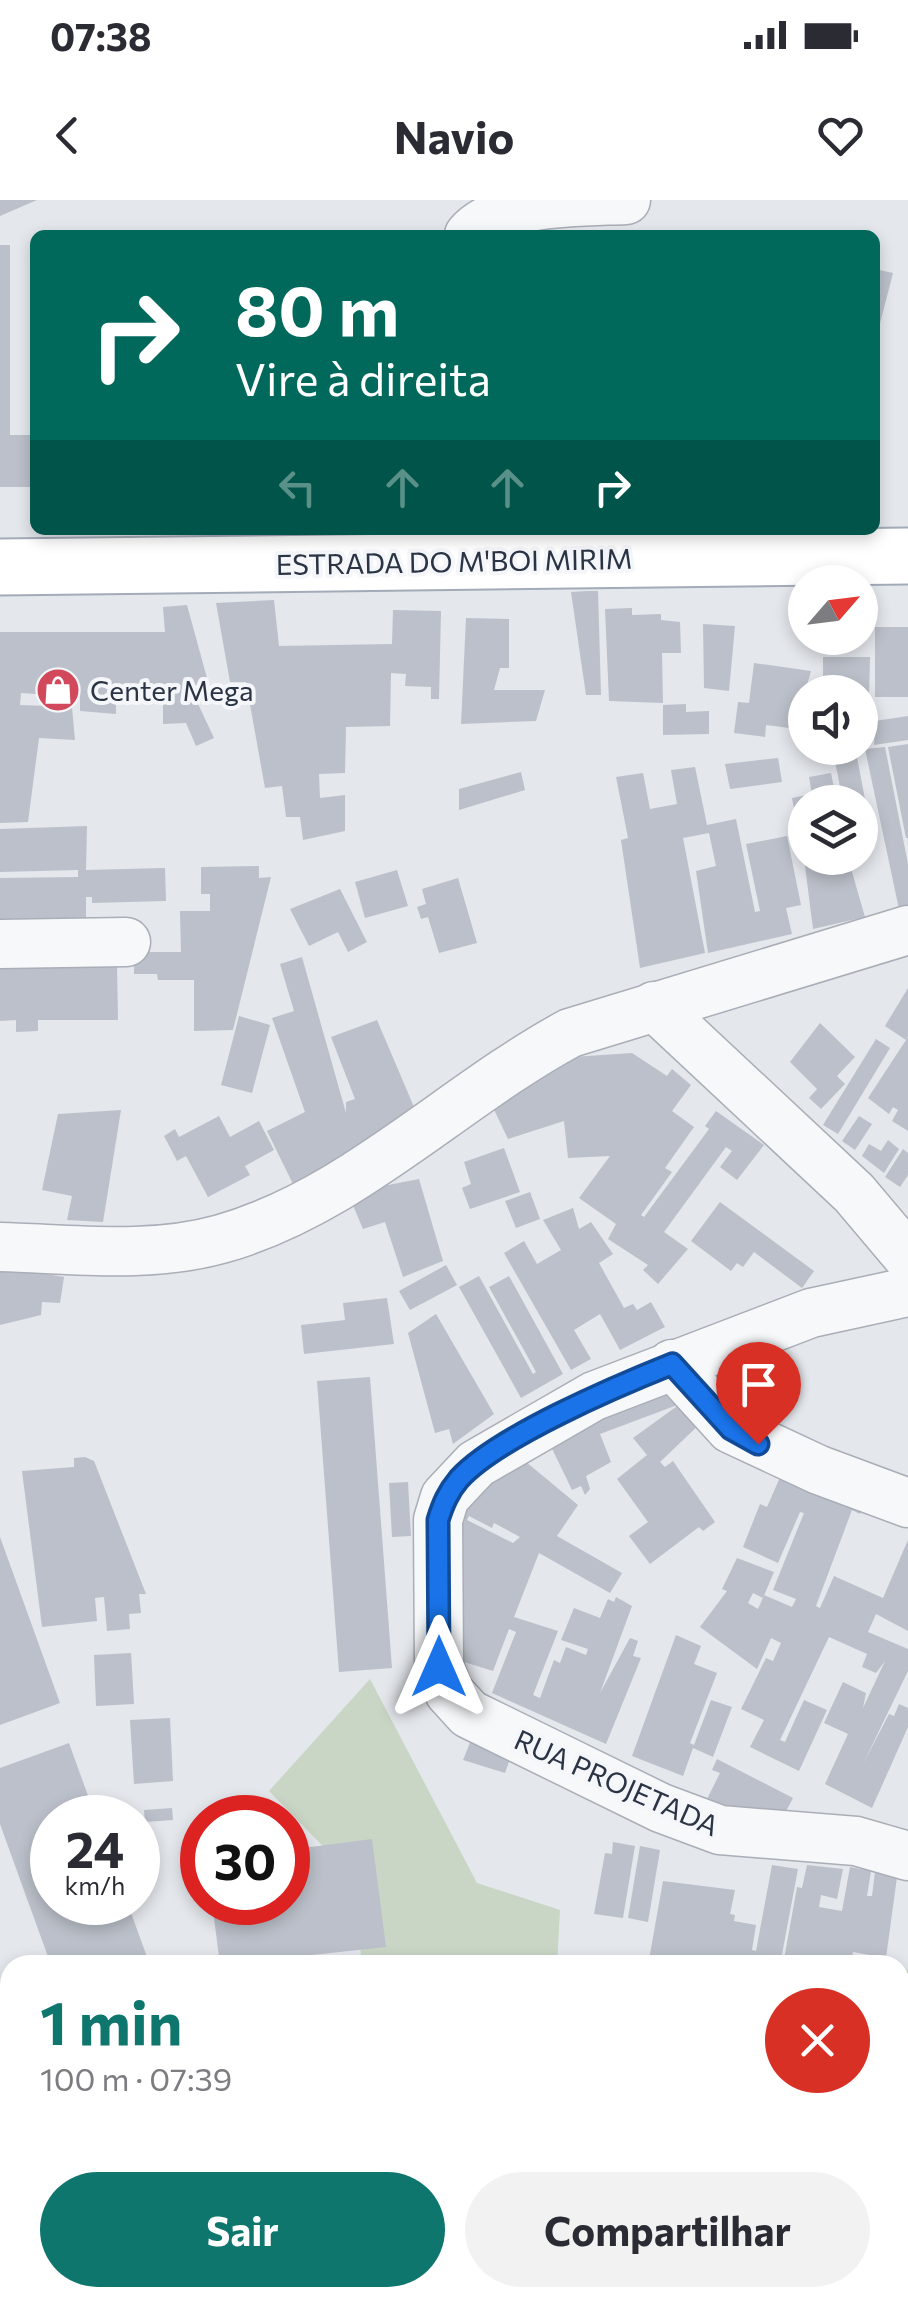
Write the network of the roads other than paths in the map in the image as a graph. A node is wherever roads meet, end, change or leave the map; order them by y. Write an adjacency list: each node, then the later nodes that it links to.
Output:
1 (626, 200): 2 (street)
2 (473, 230)
3 (358, 546): 4 (main road, ESTRADA DO M'BOI MIRIM); 5 (main road, ESTRADA DO M'BOI MIRIM)
4 (908, 556)
5 (0, 568)
6 (908, 930): 9 (street)
7 (126, 942): 8 (street)
8 (0, 944)
9 (654, 1006): 10 (street); 11 (street)
10 (0, 1246)
11 (908, 1257)
12 (908, 1292): 13 (street, RUA PROJETADA)
13 (672, 1364): 14 (street); 15 (street, RUA PROJETADA)
14 (908, 1504)
15 (908, 1856)

